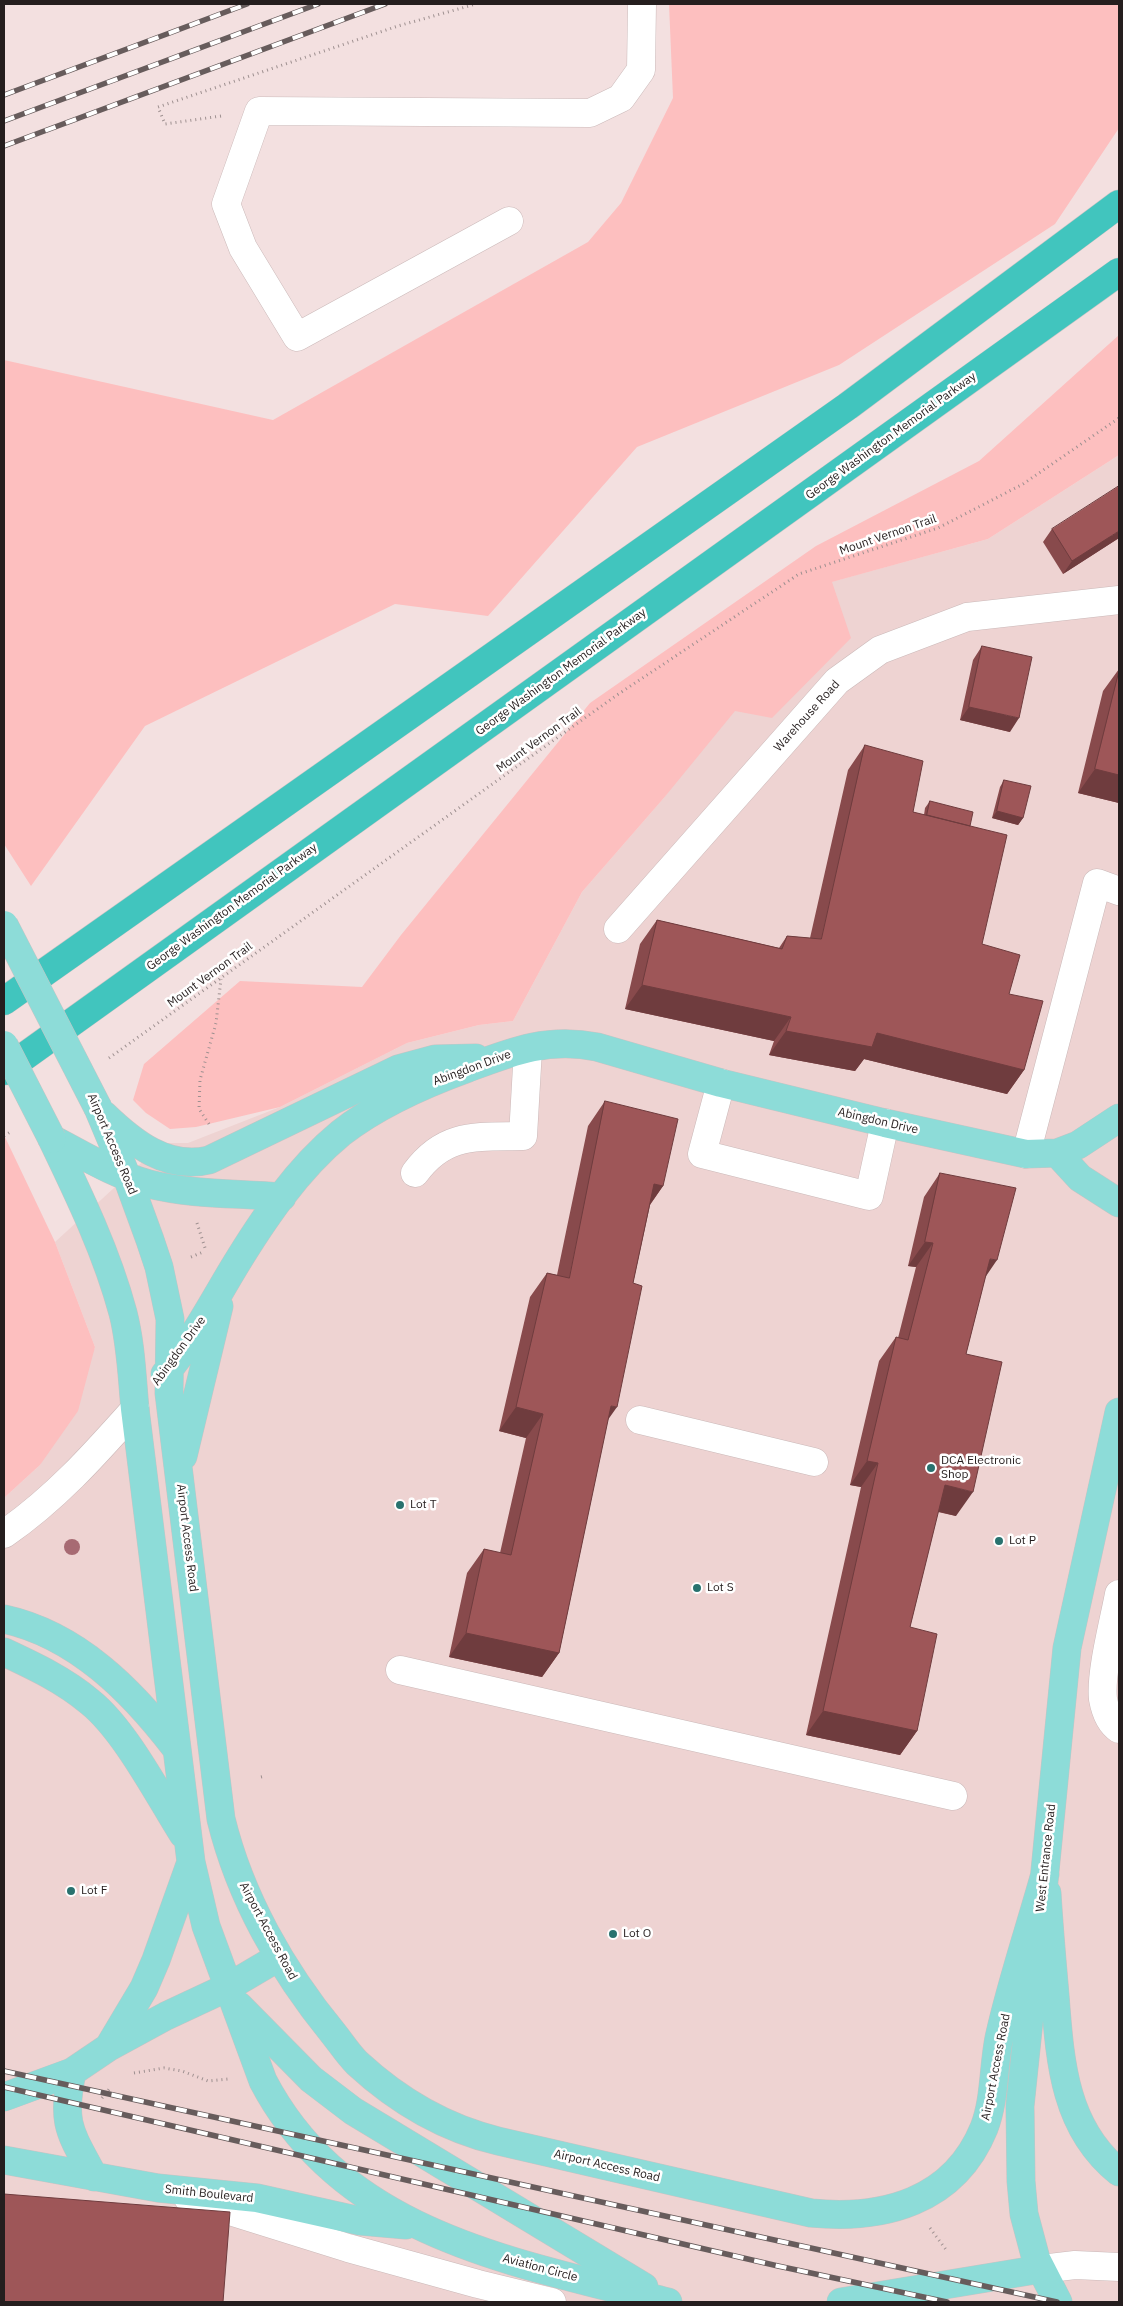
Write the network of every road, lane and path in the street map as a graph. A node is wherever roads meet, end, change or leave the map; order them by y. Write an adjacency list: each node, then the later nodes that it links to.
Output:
1 (476, 4): 3 (path)
2 (642, 4): 3 (street)
3 (259, 111): 5 (street)
4 (1119, 204): 11 (highway)
5 (509, 221)
6 (1119, 272): 20 (highway, George Washington Memorial Parkway)
7 (1119, 418): 13 (path, Mount Vernon Trail)
8 (1119, 600): 12 (street, Warehouse Road)
9 (1119, 891): 30 (street)
10 (4, 925): 22 (main road, Airport Access Road, bridge)
11 (109, 927): 14 (highway); 15 (highway)
12 (618, 929)
13 (221, 978): 19 (path, Mount Vernon Trail); 26 (path)
14 (4, 982)
15 (4, 1001)
16 (4, 1045): 28 (main road, bridge)
17 (528, 1049): 18 (main road, Abingdon Drive); 21 (main road, Abingdon Drive); 31 (street)
18 (497, 1057): 22 (main road); 33 (main road, Abingdon Drive)
19 (103, 1062)
20 (4, 1071)
21 (721, 1083): 24 (main road, Abingdon Drive); 24 (street)
22 (98, 1108): 32 (main road, Airport Access Road)
23 (1119, 1118): 29 (main road, Abingdon Drive)
24 (885, 1123): 30 (main road, Abingdon Drive)
25 (18, 1126): 27 (path)
26 (212, 1129)
27 (4, 1136)
28 (52, 1139): 32 (main road); 39 (main road)
29 (1057, 1153): 30 (main road, Abingdon Drive); 34 (main road)
30 (1026, 1154)
31 (415, 1173)
32 (127, 1176): 33 (main road); 38 (main road, Airport Access Road)
33 (282, 1197): 37 (main road, Abingdon Drive)
34 (1119, 1203)
35 (196, 1216): 36 (path)
36 (210, 1255)
37 (224, 1285): 38 (main road, Abingdon Drive); 43 (main road)
38 (169, 1370): 39 (main road, Abingdon Drive); 43 (main road, Airport Access Road)
39 (135, 1409): 44 (street, Abingdon Drive); 50 (main road)
40 (1119, 1412): 53 (main road, West Entrance Road)
41 (640, 1420): 42 (street)
42 (814, 1462)
43 (179, 1474): 54 (main road, Airport Access Road)
44 (4, 1534)
45 (1119, 1594): 49 (street)
46 (4, 1619): 50 (main road)
47 (4, 1652): 52 (main road)
48 (400, 1670): 51 (street)
49 (1119, 1729)
50 (176, 1748): 52 (main road)
51 (953, 1796)
52 (190, 1852): 55 (main road); 56 (main road)
53 (1045, 1874): 54 (main road, Airport Access Road); 64 (main road); 71 (main road, West Entrance Road)
54 (279, 1957): 55 (main road)
55 (231, 1994): 56 (main road); 67 (main road); 73 (main road)
56 (109, 2047): 57 (main road)
57 (72, 2072): 61 (main road); 65 (main road)
58 (130, 2074): 59 (path)
59 (234, 2078)
60 (114, 2084): 62 (path)
61 (4, 2098)
62 (100, 2100)
63 (4, 2160): 65 (main road, Smith Boulevard)
64 (1119, 2172)
65 (94, 2177): 66 (main road, Smith Boulevard)
66 (158, 2188): 67 (main road, Smith Boulevard); 72 (street)
67 (415, 2225): 73 (main road, Aviation Circle)
68 (930, 2227): 69 (path)
69 (952, 2259)
70 (1119, 2267): 71 (street)
71 (1041, 2269): 74 (main road); 75 (main road, West Entrance Road)
72 (552, 2302)
73 (668, 2302)
74 (841, 2302)
75 (1058, 2302)

